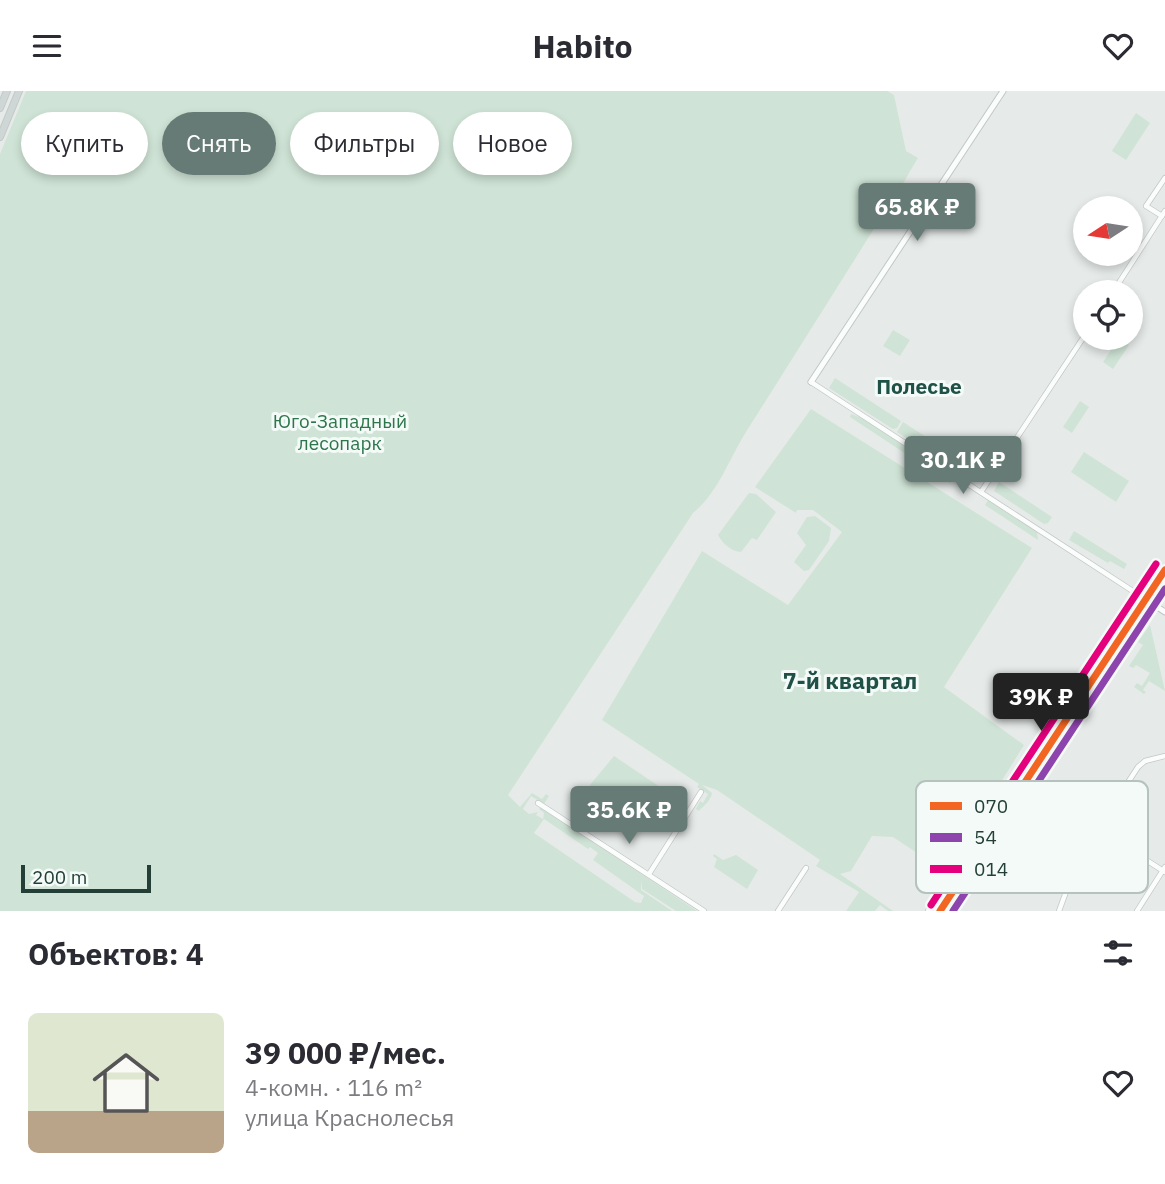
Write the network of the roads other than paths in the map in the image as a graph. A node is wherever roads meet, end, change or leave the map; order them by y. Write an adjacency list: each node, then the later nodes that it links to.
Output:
1 (7, 91): 4 (main road)
2 (19, 91): 5 (main road)
3 (1003, 91): 10 (street)
4 (0, 108)
5 (0, 137)
6 (1165, 178): 7 (street)
7 (1163, 213): 8 (street)
8 (1121, 280)
9 (1075, 350): 11 (street)
10 (811, 382): 11 (street)
11 (981, 492): 14 (street)
12 (1165, 570): 14 (street)
13 (1165, 584): 15 (street)
14 (1145, 599): 15 (street); 17 (street)
15 (1153, 604): 16 (street); 21 (street)
16 (1165, 612)
17 (1119, 641): 19 (street); 20 (street)
18 (1165, 756): 22 (street)
19 (1014, 781)
20 (1026, 781)
21 (1036, 781)
22 (1129, 781)
23 (701, 792): 28 (street)
24 (538, 803): 28 (street)
25 (1148, 860): 27 (street)
26 (806, 868): 34 (street)
27 (1164, 870): 39 (street)
28 (649, 874): 33 (street)
29 (940, 893): 35 (street)
30 (952, 893): 36 (street)
31 (962, 893): 37 (street)
32 (1066, 893): 38 (street)
33 (704, 911)
34 (778, 911)
35 (928, 911)
36 (940, 911)
37 (950, 911)
38 (1059, 911)
39 (1137, 911)

